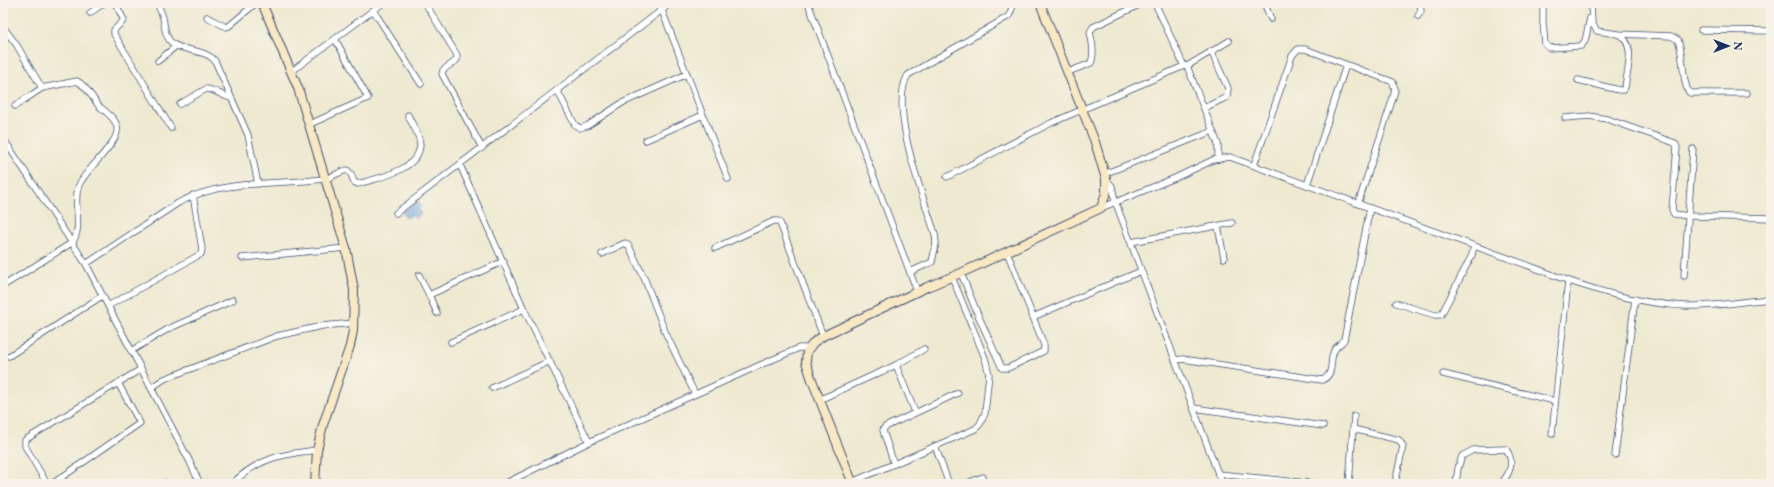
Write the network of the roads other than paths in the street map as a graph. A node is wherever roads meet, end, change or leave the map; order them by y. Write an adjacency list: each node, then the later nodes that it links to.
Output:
1 (104, 3): 21 (street)
2 (116, 3): 54 (street)
3 (157, 3): 32 (street)
4 (256, 3): 24 (street)
5 (262, 3): 37 (street)
6 (383, 3): 19 (street)
7 (424, 3): 58 (street)
8 (659, 3): 20 (street)
9 (671, 3): 20 (street)
10 (808, 3): 91 (street)
11 (1014, 3): 91 (street)
12 (1040, 3): 38 (street)
13 (1142, 3): 38 (street)
14 (1155, 3): 36 (street)
15 (1264, 3): 25 (street)
16 (1420, 3): 22 (street)
17 (1543, 3): 23 (street)
18 (1591, 3): 23 (street)
19 (373, 10): 30 (street); 41 (street)
20 (662, 10): 39 (street); 43 (street)
21 (90, 14)
22 (1418, 16)
23 (1590, 16): 29 (street)
24 (207, 17)
25 (1271, 19)
26 (4, 28): 42 (street)
27 (1700, 30): 28 (street)
28 (1771, 31)
29 (1618, 34): 40 (street); 44 (street)
30 (334, 39): 37 (street); 53 (street)
31 (1229, 42): 33 (street)
32 (176, 46): 34 (street); 45 (street)
33 (1211, 52): 36 (street); 48 (street)
34 (158, 61)
35 (1346, 65): 62 (street); 68 (street); 71 (street)
36 (1185, 66): 48 (street); 49 (street)
37 (292, 71): 53 (street)
38 (1068, 72): 49 (street)
39 (687, 74): 43 (street); 51 (street)
40 (1578, 80)
41 (420, 84)
42 (42, 88): 47 (street); 79 (street)
43 (557, 90): 58 (street)
44 (1747, 93)
45 (231, 98): 46 (street); 67 (street)
46 (180, 104)
47 (15, 106)
48 (1204, 108): 55 (street)
49 (1083, 109): 63 (street); 64 (street)
50 (408, 115): 65 (street)
51 (703, 115): 57 (street); 66 (street)
52 (1565, 118): 75 (street)
53 (310, 124): 65 (street)
54 (171, 128)
55 (1212, 130): 60 (street); 63 (street)
56 (3, 138): 79 (street)
57 (646, 140)
58 (482, 148): 61 (street)
59 (1693, 149): 75 (street)
60 (1218, 158): 62 (street); 70 (street)
61 (460, 165): 74 (street); 88 (street)
62 (1254, 165): 68 (street)
63 (1105, 176): 70 (street); 72 (street)
64 (947, 177)
65 (326, 179): 67 (street); 82 (street)
66 (728, 179)
67 (258, 184): 69 (street)
68 (1307, 185): 71 (street)
69 (193, 195): 89 (street); 105 (street)
70 (1115, 201): 72 (street); 80 (street)
71 (1358, 204): 73 (street)
72 (1101, 208): 84 (street)
73 (1370, 208): 81 (street); 116 (street)
74 (396, 213)
75 (1689, 216): 76 (street); 94 (street)
76 (1771, 218)
77 (1232, 223): 78 (street)
78 (1218, 226): 80 (street); 87 (street)
79 (73, 242): 89 (street); 97 (street)
80 (1131, 242): 90 (street)
81 (1474, 246): 96 (street); 104 (street)
82 (346, 248): 86 (street); 109 (street)
83 (715, 248): 110 (street)
84 (1007, 252): 92 (street); 108 (street)
85 (602, 254): 125 (street)
86 (242, 258)
87 (1224, 258)
88 (504, 261): 99 (street); 106 (street)
89 (86, 264): 100 (street)
90 (1141, 270): 108 (street); 116 (street)
91 (910, 272): 98 (street)
92 (962, 273): 95 (street); 108 (street)
93 (420, 275): 99 (street)
94 (1684, 276)
95 (952, 277): 98 (street); 135 (street)
96 (1568, 282): 101 (street); 127 (street)
97 (3, 286)
98 (917, 291): 110 (street)
99 (429, 295): 107 (street)
100 (102, 296): 105 (street); 115 (street)
101 (1636, 299): 102 (street); 137 (street)
102 (1771, 299)
103 (233, 300): 114 (street)
104 (1396, 303)
105 (108, 306): 114 (street)
106 (524, 309): 111 (street); 117 (street)
107 (437, 313)
108 (1033, 318)
109 (354, 323): 122 (street); 136 (street)
110 (823, 336): 112 (street)
111 (451, 342)
112 (810, 348): 125 (street); 126 (street)
113 (924, 349): 118 (street)
114 (131, 351): 119 (street)
115 (9, 356)
116 (1174, 360): 128 (street)
117 (550, 361): 123 (street); 134 (street)
118 (896, 365): 126 (street); 129 (street)
119 (141, 369): 121 (street); 122 (street)
120 (1443, 374): 127 (street)
121 (118, 383): 142 (street); 143 (street)
122 (151, 388): 144 (street)
123 (492, 388)
124 (958, 393): 129 (street)
125 (696, 394): 134 (street)
126 (819, 400): 141 (street)
127 (1555, 401): 133 (street)
128 (1193, 408): 131 (street); 139 (street)
129 (915, 412): 138 (street)
130 (1354, 416): 132 (street)
131 (1324, 426)
132 (1353, 429): 152 (street); 153 (street)
133 (1552, 434)
134 (589, 442): 147 (street)
135 (935, 446): 138 (street); 148 (street)
136 (317, 450): 145 (street); 146 (street)
137 (1615, 455)
138 (894, 464): 141 (street)
139 (1218, 474): 150 (street); 151 (street)
140 (983, 477): 149 (street)
141 (853, 483)
142 (47, 484)
143 (52, 484)
144 (200, 484)
145 (232, 484)
146 (316, 484)
147 (504, 484)
148 (949, 484)
149 (966, 484)
150 (1222, 484)
151 (1319, 484)
152 (1349, 484)
153 (1395, 484)
154 (1456, 484): 155 (street)
155 (1501, 484)

